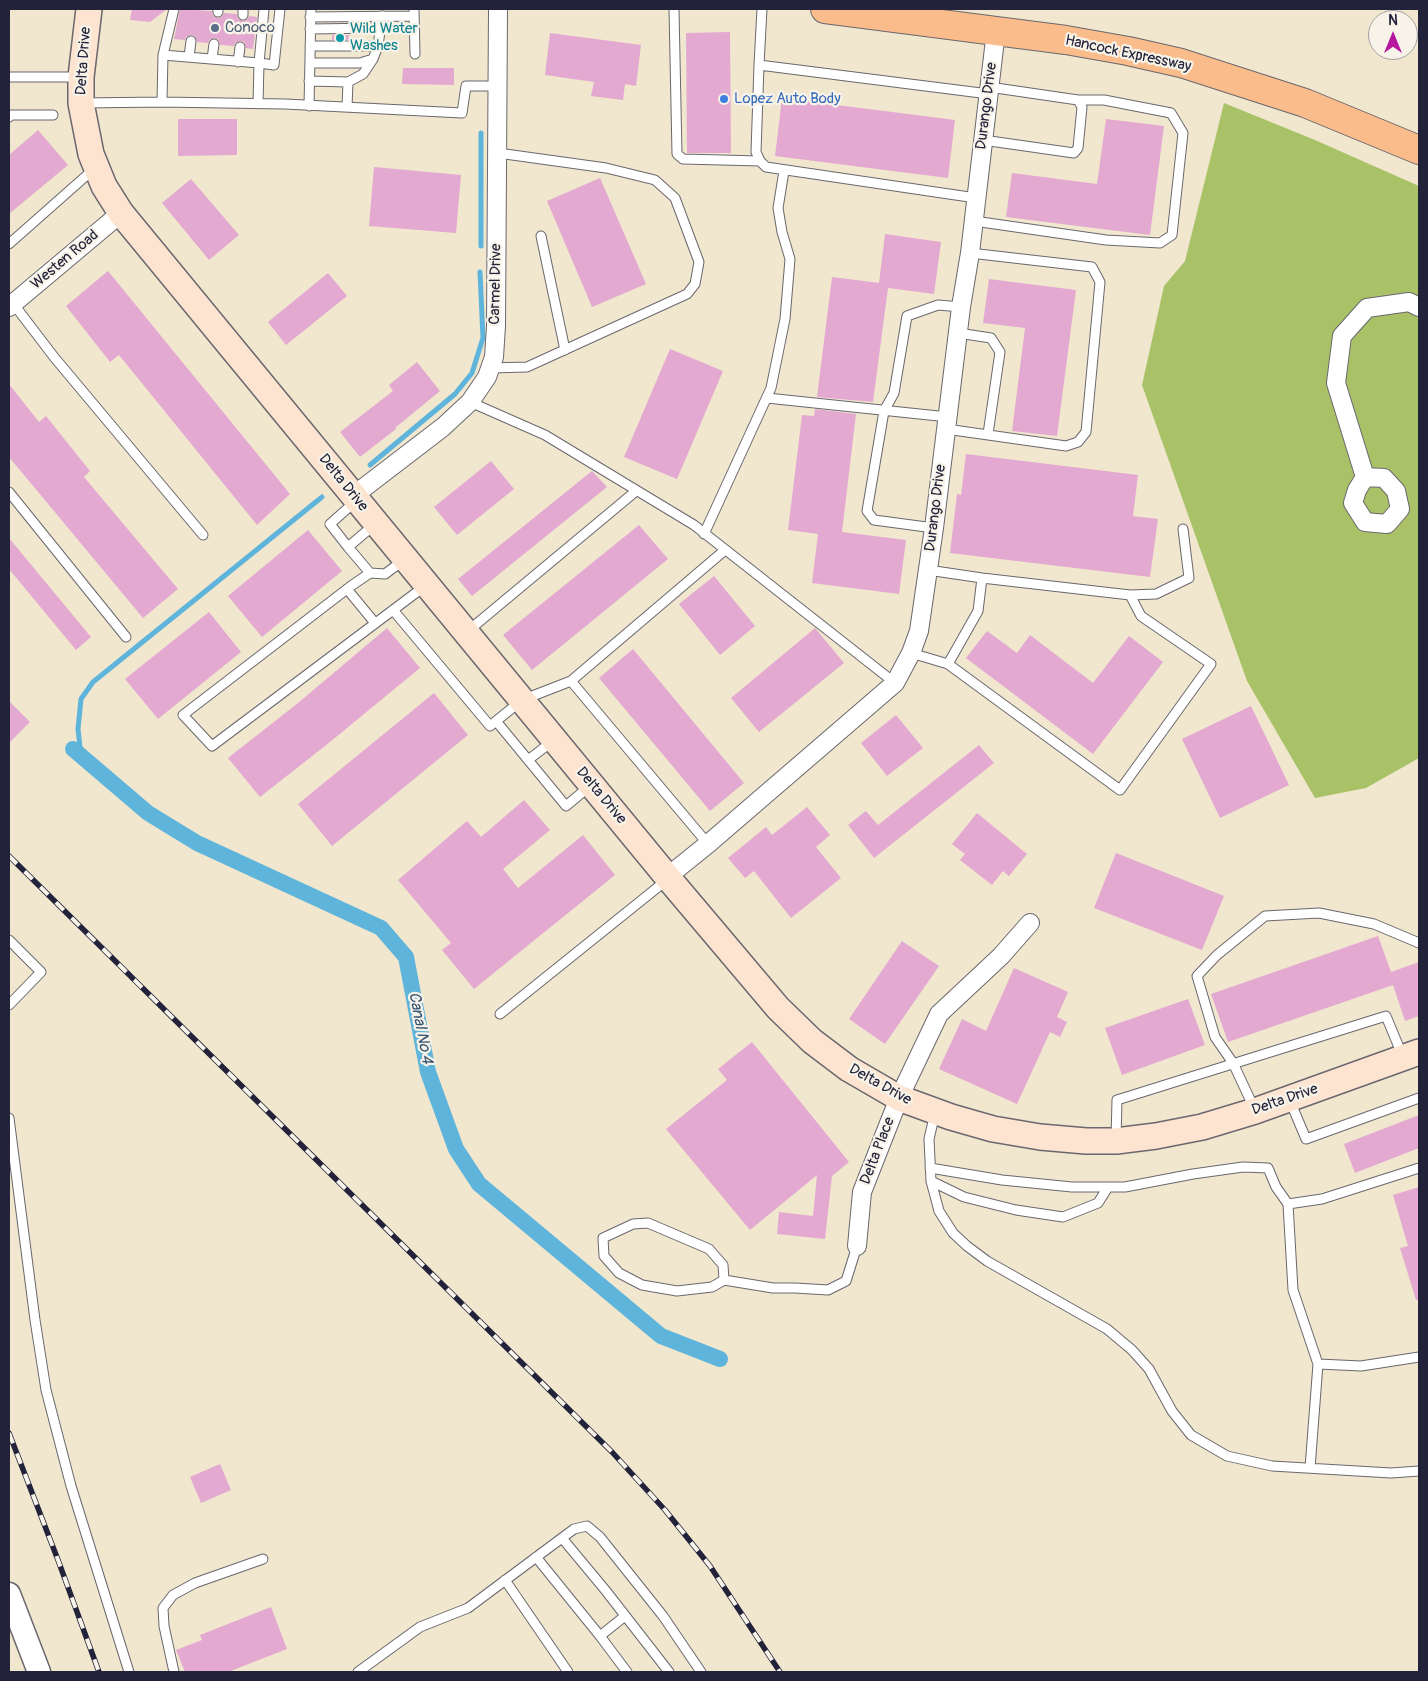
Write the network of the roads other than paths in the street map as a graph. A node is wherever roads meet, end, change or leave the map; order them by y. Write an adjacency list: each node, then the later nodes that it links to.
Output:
1 (89, 9): 31 (main road, Delta Drive)
2 (174, 9): 22 (lane)
3 (264, 9): 27 (lane)
4 (280, 9): 27 (lane)
5 (373, 9): 12 (lane)
6 (498, 9): 34 (street, Carmel Drive)
7 (674, 9): 47 (lane)
8 (762, 9): 29 (lane)
9 (825, 9): 15 (main road, Hancock Expressway)
10 (414, 12): 12 (lane); 21 (lane)
11 (311, 13): 12 (lane); 14 (lane)
12 (382, 16): 13 (lane)
13 (380, 28): 14 (lane); 19 (lane)
14 (310, 29): 18 (lane)
15 (996, 31): 35 (street, Durango Drive); 45 (main road, Hancock Expressway)
16 (191, 41): 23 (lane)
17 (214, 44): 24 (lane)
18 (310, 46): 19 (lane); 28 (lane)
19 (378, 46): 25 (lane)
20 (240, 47): 26 (lane)
21 (415, 54)
22 (163, 55): 23 (lane); 37 (lane)
23 (189, 57): 24 (lane)
24 (212, 59): 26 (lane)
25 (373, 59): 28 (lane); 33 (lane)
26 (238, 62): 27 (lane)
27 (260, 63): 39 (lane)
28 (310, 63): 32 (lane)
29 (759, 64): 35 (lane); 47 (lane)
30 (9, 77): 31 (lane)
31 (81, 77): 38 (main road, Delta Drive)
32 (309, 80): 33 (lane); 40 (lane)
33 (348, 82): 41 (lane)
34 (498, 86): 41 (lane); 46 (street, Carmel Drive)
35 (989, 90): 36 (lane); 44 (street, Durango Drive)
36 (1078, 100): 44 (lane); 52 (lane)
37 (162, 102): 38 (lane); 39 (lane)
38 (82, 103): 48 (main road, Delta Drive)
39 (258, 104): 40 (lane)
40 (309, 106): 41 (lane)
41 (347, 107)
42 (53, 115): 43 (lane)
43 (9, 117)
44 (983, 140): 50 (street, Durango Drive)
45 (1419, 150)
46 (498, 153): 60 (lane); 61 (street, Carmel Drive)
47 (760, 161): 49 (lane)
48 (97, 167): 51 (main road, Delta Drive); 54 (lane)
49 (784, 171): 50 (lane); 62 (lane)
50 (976, 198): 52 (street, Durango Drive)
51 (121, 213): 56 (street, Westen Road); 70 (main road, Delta Drive)
52 (974, 220): 55 (street, Durango Drive)
53 (541, 236): 60 (lane)
54 (9, 244)
55 (970, 253): 57 (street, Durango Drive); 66 (lane)
56 (10, 303): 75 (lane)
57 (961, 307): 59 (street, Durango Drive); 64 (lane)
58 (1419, 307): 67 (street)
59 (958, 333): 65 (street, Durango Drive); 66 (lane)
60 (564, 350): 61 (lane)
61 (490, 368): 63 (street, Carmel Drive)
62 (767, 398): 64 (lane); 74 (lane)
63 (470, 402): 68 (lane); 70 (street, Carmel Drive)
64 (884, 411): 65 (lane); 72 (lane)
65 (947, 423): 66 (lane); 72 (street, Durango Drive)
66 (988, 434)
67 (1365, 477)
68 (636, 491): 74 (lane); 87 (lane)
69 (9, 492): 88 (lane)
70 (355, 498): 71 (main road, Delta Drive); 76 (lane)
71 (376, 524): 76 (lane); 78 (main road, Delta Drive)
72 (934, 528): 79 (street, Durango Drive)
73 (1183, 529): 84 (lane)
74 (704, 534): 77 (lane)
75 (203, 535)
76 (348, 547): 80 (lane)
77 (726, 550): 91 (lane); 92 (lane)
78 (405, 559): 80 (lane); 82 (main road, Delta Drive)
79 (928, 570): 81 (lane); 89 (street, Durango Drive)
80 (370, 573): 83 (lane)
81 (982, 578): 84 (lane); 90 (lane)
82 (426, 585): 85 (lane); 87 (main road, Delta Drive)
83 (347, 589): 86 (lane); 86 (lane)
84 (1130, 594): 90 (lane)
85 (393, 610): 86 (lane); 94 (lane)
86 (375, 623)
87 (466, 633): 93 (main road, Delta Drive)
88 (126, 637)
89 (911, 653): 90 (lane); 92 (street, Durango Drive)
90 (948, 664)
91 (571, 682): 93 (lane); 98 (lane)
92 (895, 682): 98 (street, Durango Drive)
93 (522, 700): 94 (lane); 95 (main road, Delta Drive)
94 (496, 721): 96 (lane)
95 (554, 740): 96 (lane); 97 (main road, Delta Drive)
96 (528, 760): 97 (lane)
97 (591, 785): 99 (main road, Delta Drive)
98 (708, 844): 99 (street, Durango Drive)
99 (668, 878): 104 (lane); 107 (main road, Delta Drive)
100 (1030, 923): 107 (street, Delta Place)
101 (9, 940): 103 (lane)
102 (1419, 943): 106 (lane)
103 (9, 1006)
104 (500, 1014)
105 (1411, 1055): 106 (lane); 109 (main road, Delta Drive)
106 (1233, 1063): 110 (lane); 113 (lane)
107 (898, 1098): 111 (main road, Delta Drive); 119 (street, Delta Place)
108 (1419, 1098): 109 (lane)
109 (1288, 1099): 110 (main road, Delta Drive)
110 (1255, 1111): 113 (main road, Delta Drive)
111 (936, 1112): 113 (main road, Delta Drive); 114 (lane)
112 (9, 1118): 133 (lane)
113 (1116, 1141)
114 (930, 1168): 116 (lane); 117 (lane)
115 (1419, 1168): 118 (lane)
116 (931, 1181): 117 (lane); 123 (lane)
117 (1108, 1187): 118 (lane)
118 (1288, 1204): 122 (lane)
119 (857, 1246): 120 (lane)
120 (724, 1280): 120 (lane)
121 (1419, 1357): 122 (lane)
122 (1318, 1364): 123 (lane)
123 (1310, 1468): 124 (lane)
124 (1419, 1471)
125 (562, 1538): 126 (lane); 130 (lane); 139 (lane)
126 (536, 1557): 128 (lane); 131 (lane)
127 (263, 1559): 134 (lane)
128 (505, 1580): 135 (lane); 136 (lane)
129 (9, 1594): 132 (street)
130 (625, 1616): 131 (lane); 138 (lane)
131 (600, 1636): 137 (lane)
132 (38, 1672)
133 (129, 1672)
134 (174, 1672)
135 (358, 1672)
136 (568, 1672)
137 (627, 1672)
138 (669, 1672)
139 (701, 1672)

